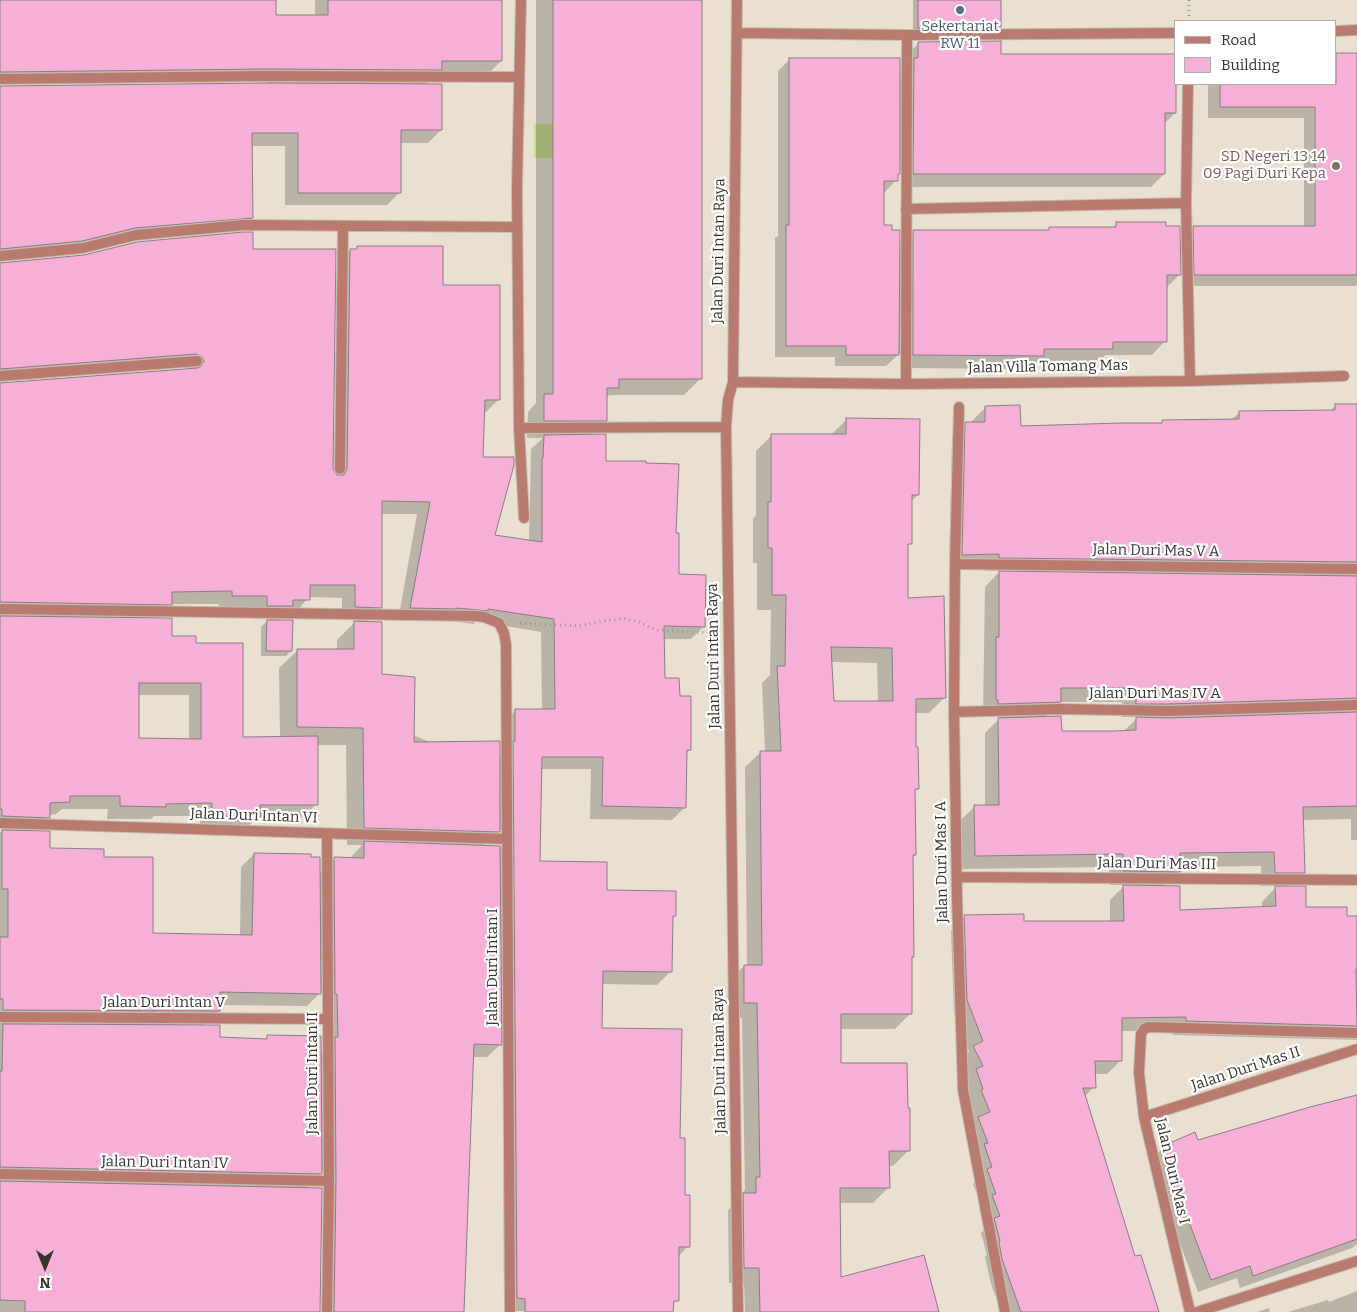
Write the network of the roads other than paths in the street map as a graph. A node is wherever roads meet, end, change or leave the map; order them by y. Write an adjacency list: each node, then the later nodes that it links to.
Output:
1 (521, 0): 8 (street)
2 (737, 0): 5 (street, Jalan Duri Intan Raya)
3 (1357, 30): 4 (street)
4 (1337, 31)
5 (737, 33): 7 (street); 20 (street, Jalan Duri Intan Raya)
6 (1174, 33): 7 (street)
7 (907, 35): 12 (street)
8 (519, 77): 9 (street); 14 (street)
9 (0, 79)
10 (1188, 85): 11 (street)
11 (1186, 203): 12 (street); 19 (street)
12 (906, 209): 21 (street)
13 (343, 227): 14 (street); 15 (street); 25 (street)
14 (517, 227): 24 (street)
15 (0, 256)
16 (197, 361): 17 (street)
17 (0, 376)
18 (1344, 376): 19 (street, Jalan Villa Tomang Mas)
19 (1190, 381): 21 (street, Jalan Villa Tomang Mas)
20 (732, 382): 21 (street, Jalan Villa Tomang Mas); 23 (street, Jalan Duri Intan Raya)
21 (906, 384)
22 (959, 407): 27 (street, Jalan Duri Mas I A)
23 (726, 427): 24 (street); 47 (street, Jalan Duri Intan Raya)
24 (519, 428): 26 (street)
25 (340, 469)
26 (524, 518)
27 (955, 564): 28 (street, Jalan Duri Mas V A); 31 (street, Jalan Duri Mas I A)
28 (1357, 569)
29 (0, 608): 34 (street, Jalan Duri Intan I)
30 (1357, 704): 31 (street, Jalan Duri Mas IV A)
31 (954, 712): 35 (street, Jalan Duri Mas I A)
32 (0, 823): 33 (street, Jalan Duri Intan VI)
33 (328, 834): 34 (street, Jalan Duri Intan VI); 38 (street, Jalan Duri Intan II)
34 (507, 839): 46 (street, Jalan Duri Intan I)
35 (957, 877): 36 (street, Jalan Duri Mas III); 48 (street, Jalan Duri Mas I A)
36 (1357, 880)
37 (0, 1016): 38 (street, Jalan Duri Intan V)
38 (328, 1019): 43 (street, Jalan Duri Intan II)
39 (1357, 1033): 41 (street, Jalan Duri Mas I)
40 (1357, 1049): 41 (street, Jalan Duri Mas II)
41 (1144, 1117): 49 (street, Jalan Duri Mas I)
42 (0, 1174): 43 (street, Jalan Duri Intan IV)
43 (329, 1181): 45 (street, Jalan Duri Intan II)
44 (1357, 1261): 50 (street)
45 (327, 1312)
46 (510, 1312)
47 (738, 1312)
48 (1005, 1312)
49 (1190, 1312)
50 (1197, 1312)

